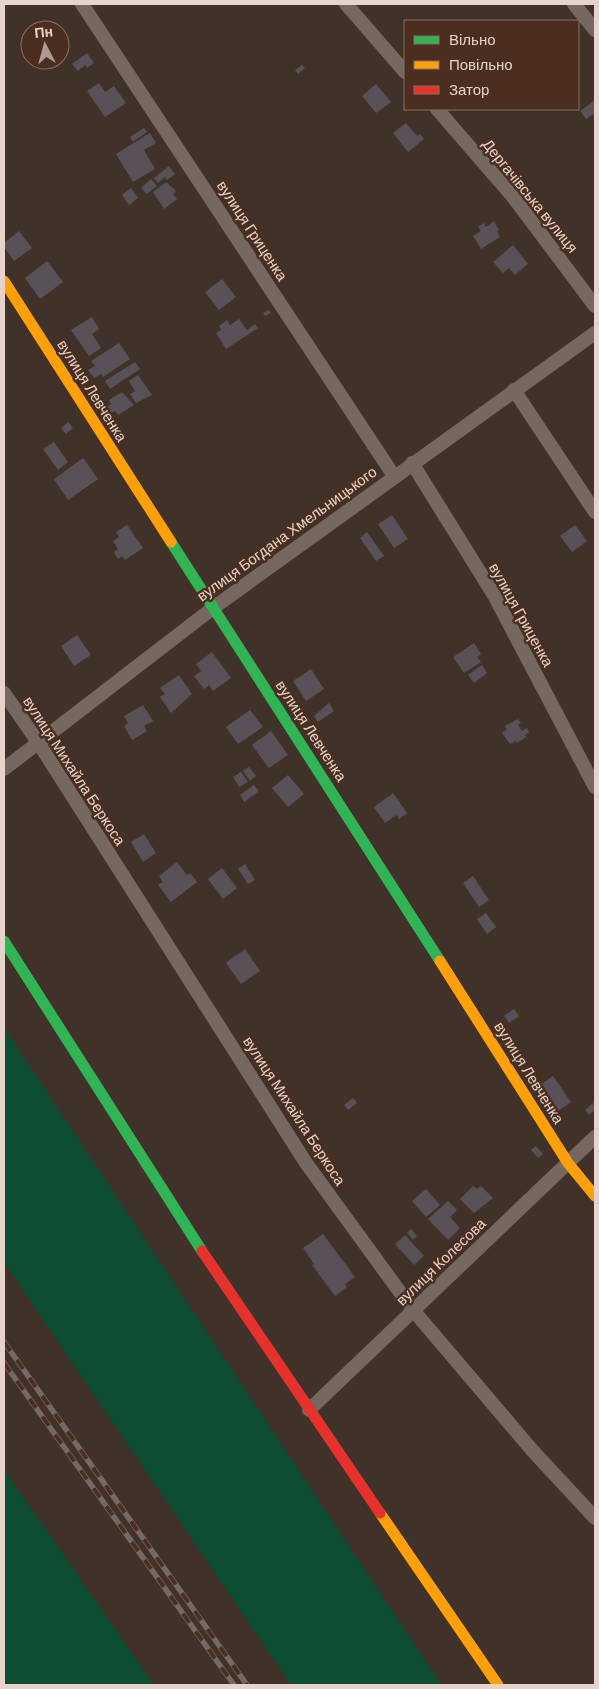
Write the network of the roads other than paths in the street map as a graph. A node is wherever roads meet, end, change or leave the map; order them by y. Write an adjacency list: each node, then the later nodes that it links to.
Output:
1 (82, 4): 12 (street, вулиця Гриценка)
2 (346, 4): 5 (street)
3 (574, 4): 4 (street)
4 (595, 30)
5 (404, 71)
6 (438, 110): 8 (street, Дергачівська вулиця)
7 (4, 280): 14 (street, вулиця Левченка)
8 (595, 306)
9 (595, 333): 10 (street, вулиця Богдана Хмельницького)
10 (514, 390): 11 (street, вулиця Богдана Хмельницького); 13 (street)
11 (412, 463): 12 (street, вулиця Богдана Хмельницького); 18 (street, вулиця Гриценка)
12 (394, 476): 14 (street, вулиця Богдана Хмельницького)
13 (595, 512)
14 (213, 608): 16 (street, вулиця Богдана Хмельницького); 21 (street, вулиця Левченка)
15 (4, 693): 16 (street, вулиця Михайла Беркоса)
16 (38, 742): 17 (street, вулиця Богдана Хмельницького); 23 (street, вулиця Михайла Беркоса)
17 (4, 769)
18 (595, 786)
19 (4, 941): 24 (street)
20 (595, 1137): 21 (street, вулиця Колесова)
21 (568, 1163): 22 (street, вулиця Левченка); 23 (street, вулиця Колесова)
22 (595, 1196)
23 (413, 1310): 24 (street, вулиця Колесова); 25 (street, вулиця Михайла Беркоса)
24 (309, 1410): 26 (street)
25 (595, 1518)
26 (498, 1685)

